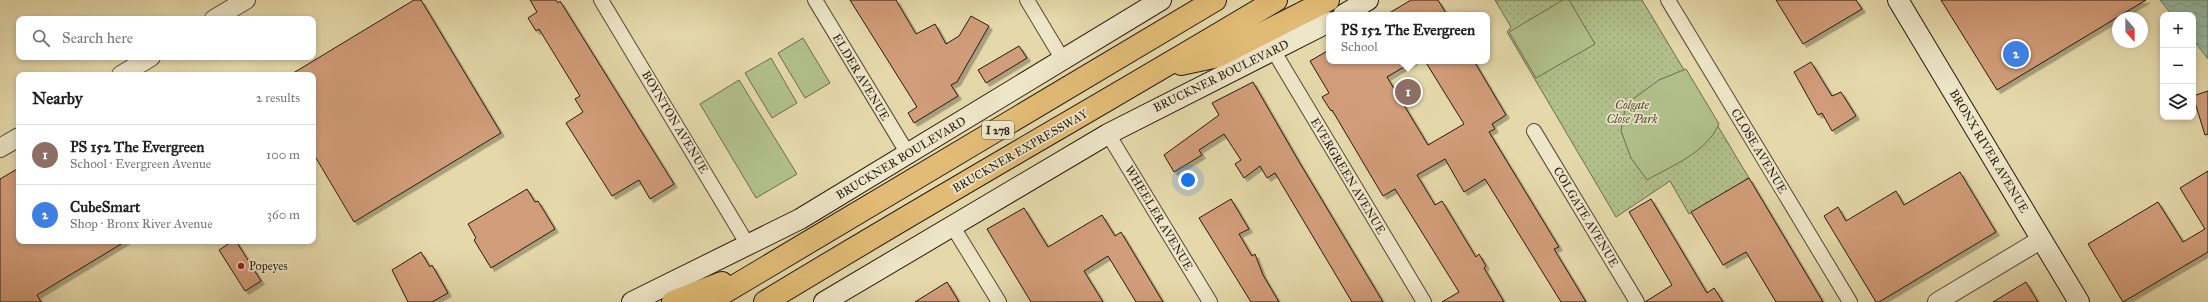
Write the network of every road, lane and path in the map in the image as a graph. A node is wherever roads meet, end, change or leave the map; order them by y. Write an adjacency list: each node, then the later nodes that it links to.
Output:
1 (246, 0): 13 (street)
2 (601, 0): 27 (street, BOYNTON AVENUE)
3 (815, 0): 24 (street, ELDER AVENUE)
4 (1027, 0): 17 (street)
5 (1161, 0): 17 (main road, BRUCKNER BOULEVARD)
6 (1215, 0): 28 (highway, I 278)
7 (1276, 0): 18 (highway, BRUCKNER EXPRESSWAY / I 278)
8 (1328, 0): 18 (highway)
9 (1368, 0): 12 (main road)
10 (1668, 0): 38 (street, CLOSE AVENUE)
11 (1898, 0): 26 (main road, BRONX RIVER AVENUE)
12 (1347, 12)
13 (219, 16)
14 (1326, 24): 15 (main road, BRUCKNER BOULEVARD)
15 (1273, 50): 21 (main road, BRUCKNER BOULEVARD); 36 (street, EVERGREEN AVENUE)
16 (146, 60): 19 (street)
17 (1063, 60): 24 (main road, BRUCKNER BOULEVARD)
18 (1164, 68): 32 (highway, BRUCKNER EXPRESSWAY / I 278)
19 (126, 72)
20 (1534, 132): 37 (street, COLGATE AVENUE)
21 (1108, 134): 25 (main road, BRUCKNER BOULEVARD); 35 (street, WHEELER AVENUE)
22 (16, 139): 23 (street)
23 (0, 148)
24 (908, 154): 27 (main road, BRUCKNER BOULEVARD)
25 (953, 227): 33 (main road, BRUCKNER BOULEVARD); 34 (street)
26 (2042, 239): 39 (street); 40 (main road, BRONX RIVER AVENUE)
27 (748, 245): 29 (main road, BRUCKNER BOULEVARD)
28 (781, 260): 30 (highway); 31 (highway, I 278)
29 (632, 302)
30 (673, 302)
31 (708, 302)
32 (765, 302)
33 (824, 302)
34 (999, 302)
35 (1210, 302)
36 (1424, 302)
37 (1637, 302)
38 (1850, 302)
39 (1937, 302)
40 (2079, 302)

